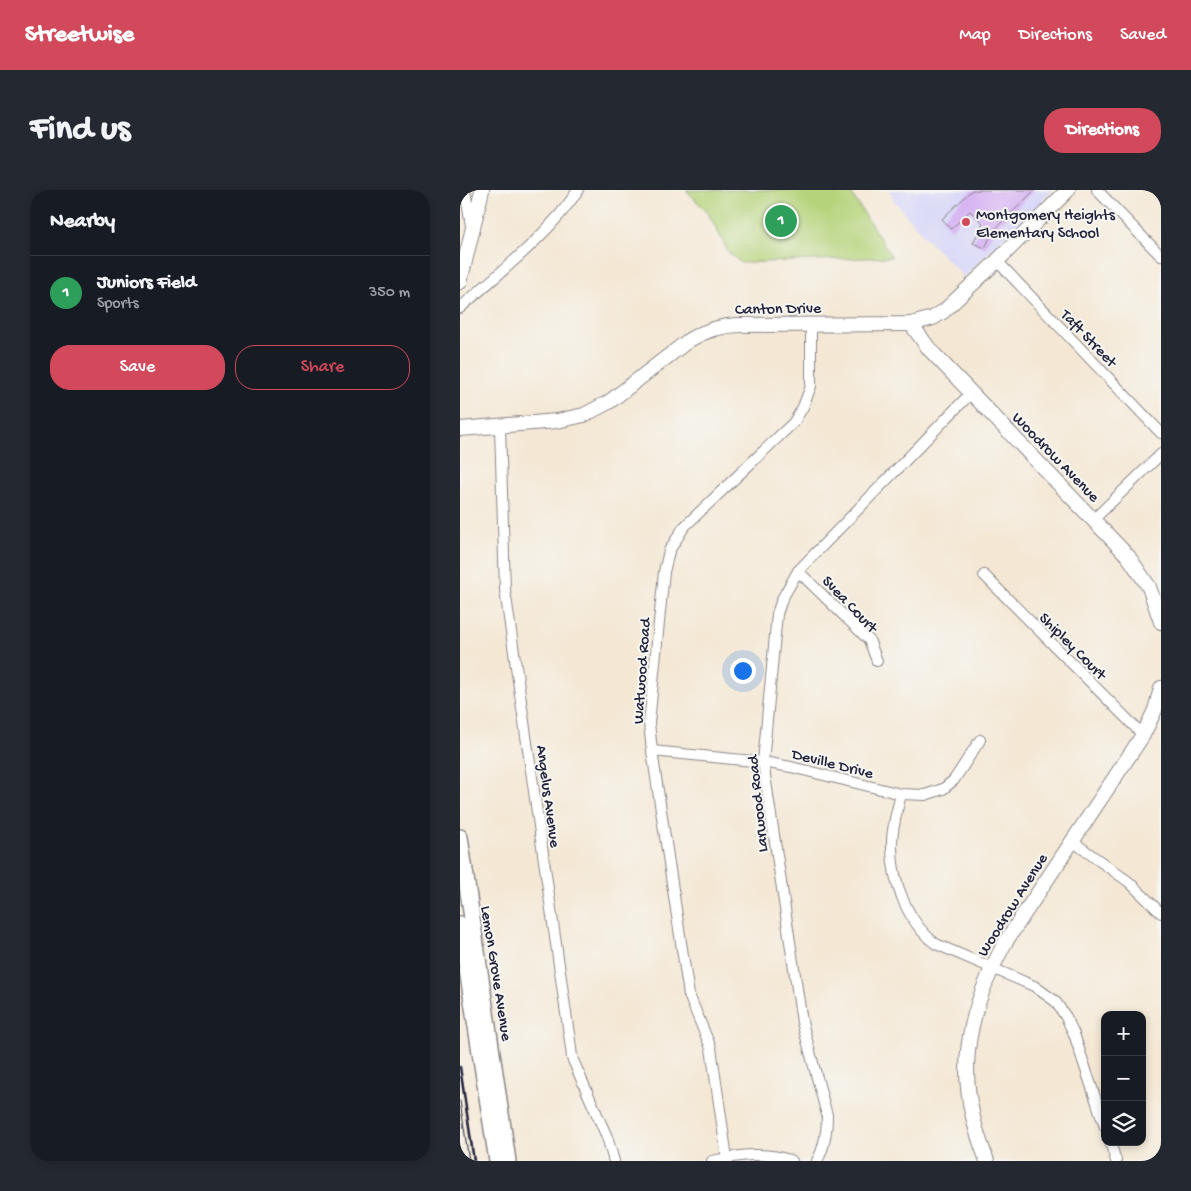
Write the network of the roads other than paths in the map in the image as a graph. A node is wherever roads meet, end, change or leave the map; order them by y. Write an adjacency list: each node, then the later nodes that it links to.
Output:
1 (465, 190): 6 (street)
2 (482, 190): 6 (street)
3 (578, 190): 10 (street)
4 (1068, 190): 8 (street, Canton Drive)
5 (1097, 190): 7 (street)
6 (472, 227): 9 (street)
7 (1161, 256)
8 (997, 261): 12 (street, Canton Drive); 16 (street, Taft Street)
9 (460, 282)
10 (460, 308)
11 (811, 324): 12 (street, Canton Drive); 14 (street, Canton Drive); 26 (street, Watwood Road)
12 (911, 324): 13 (street, Woodrow Avenue)
13 (971, 393): 18 (street, Woodrow Avenue); 19 (street, Larwood Road)
14 (500, 427): 15 (street, Canton Drive); 40 (street, Angelus Avenue)
15 (462, 430)
16 (1161, 433)
17 (1161, 454): 18 (street)
18 (1094, 519): 21 (street, Woodrow Avenue)
19 (798, 571): 22 (street, Svea Court); 27 (street, Larwood Road)
20 (984, 575): 24 (street, Shipley Court)
21 (1161, 622)
22 (877, 661)
23 (1161, 688): 24 (street, Woodrow Avenue)
24 (1143, 735): 30 (street, Woodrow Avenue)
25 (980, 740): 28 (street, Deville Drive)
26 (652, 751): 27 (street, Deville Drive); 37 (street, Watwood Road)
27 (763, 762): 28 (street, Deville Drive); 43 (street, Larwood Road)
28 (901, 794): 33 (street)
29 (460, 838): 34 (main road, Lemon Grove Avenue)
30 (1072, 842): 31 (street); 33 (street, Woodrow Avenue)
31 (1161, 913)
32 (460, 924): 34 (main road, Lemon Grove Avenue)
33 (991, 968): 35 (street); 44 (street, Woodrow Avenue)
34 (496, 1115): 38 (main road); 39 (main road)
35 (1101, 1115)
36 (1111, 1146): 45 (street)
37 (727, 1158): 41 (street); 42 (street)
38 (497, 1161)
39 (508, 1161)
40 (614, 1161)
41 (712, 1161)
42 (792, 1161)
43 (817, 1161)
44 (987, 1161)
45 (1116, 1161)

